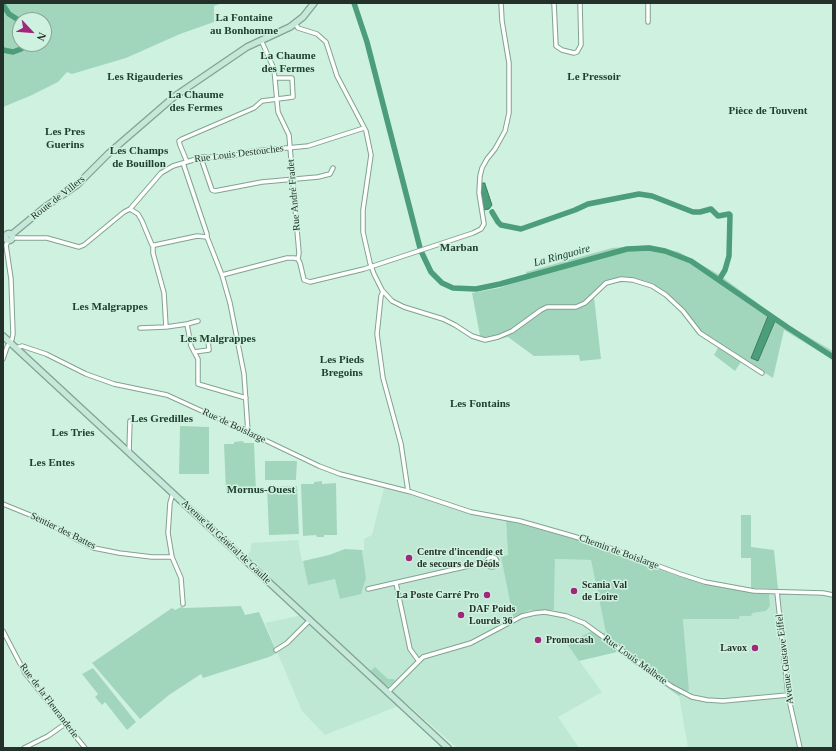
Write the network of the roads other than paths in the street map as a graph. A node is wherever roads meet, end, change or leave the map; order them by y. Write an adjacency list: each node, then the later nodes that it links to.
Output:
1 (314, 3): 7 (main road, Route de Villers)
2 (501, 3): 22 (street, Rue André Fradet)
3 (554, 3): 4 (street)
4 (580, 3)
5 (648, 3): 6 (street)
6 (648, 22)
7 (295, 23): 8 (main road, Route de Villers); 11 (street)
8 (261, 40): 9 (street, Rue André Fradet); 18 (main road, Route de Villers)
9 (276, 78): 10 (street, Rue André Fradet); 10 (street)
10 (276, 99): 12 (street, Rue André Fradet); 14 (street)
11 (364, 128): 12 (street, Rue Louis Destouches); 22 (street)
12 (290, 148): 13 (street, Rue Louis Destouches); 16 (street, Rue André Fradet)
13 (201, 158): 14 (street, Rue Louis Destouches); 16 (street)
14 (185, 162): 17 (street, Rue Louis Destouches); 19 (street)
15 (333, 168): 16 (street)
16 (293, 179): 21 (street, Rue André Fradet)
17 (130, 209): 18 (street, Rue Louis Destouches); 20 (street)
18 (7, 237): 31 (street)
19 (206, 237): 20 (street); 23 (street)
20 (153, 245): 27 (street)
21 (298, 260): 22 (street, Rue André Fradet); 23 (street)
22 (372, 267): 24 (street)
23 (222, 275): 36 (street)
24 (383, 291): 35 (street); 40 (street)
25 (198, 321): 26 (street)
26 (187, 324): 27 (street); 33 (street)
27 (166, 326): 28 (street)
28 (140, 328)
29 (3, 336): 31 (main road, Avenue du Général de Gaulle)
30 (208, 340): 33 (street)
31 (10, 343): 32 (main road, Avenue du Général de Gaulle); 34 (street)
32 (16, 348): 38 (street, Rue de Boislarge); 39 (main road, Avenue du Général de Gaulle)
33 (194, 352): 36 (street)
34 (3, 359)
35 (762, 373)
36 (246, 398): 38 (street)
37 (130, 421): 39 (street)
38 (248, 432): 40 (street, Rue de Boislarge)
39 (129, 453): 41 (main road, Avenue du Général de Gaulle)
40 (408, 492): 47 (street, Chemin de Boislarge)
41 (173, 493): 43 (street); 50 (main road, Avenue du Général de Gaulle)
42 (3, 504): 43 (street, Sentier des Battes)
43 (172, 557): 49 (street)
44 (486, 562): 45 (street)
45 (396, 583): 46 (street); 53 (street)
46 (368, 589)
47 (777, 592): 48 (street, Chemin de Boislarge); 55 (street, Avenue Gustave Eiffel)
48 (833, 595)
49 (183, 604)
50 (310, 620): 52 (street); 54 (main road, Avenue du Général de Gaulle)
51 (3, 631): 56 (street, Rue de la Fleuranderie)
52 (276, 650)
53 (418, 660): 54 (street, Rue Louis Malbete); 55 (street, Rue Louis Malbete)
54 (388, 692): 59 (main road, Avenue du Général de Gaulle)
55 (788, 695): 60 (street, Avenue Gustave Eiffel)
56 (65, 724): 57 (street); 58 (street, Rue de la Fleuranderie)
57 (24, 748)
58 (85, 748)
59 (448, 748)
60 (800, 748)

